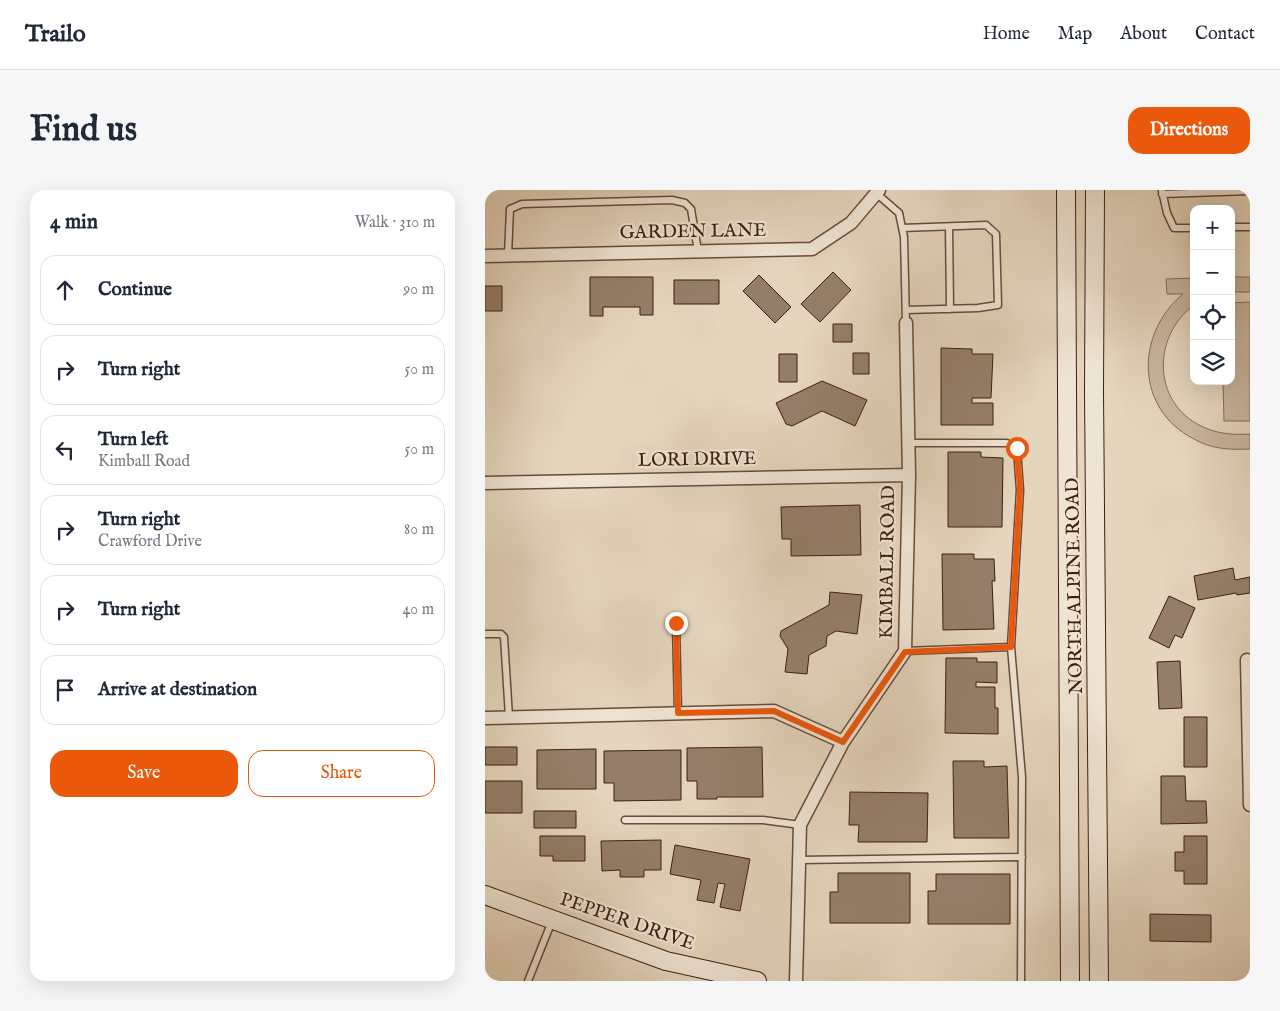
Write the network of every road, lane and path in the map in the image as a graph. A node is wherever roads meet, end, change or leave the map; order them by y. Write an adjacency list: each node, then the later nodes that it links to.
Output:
1 (1066, 190): 41 (main road, NORTH ALPINE ROAD)
2 (1095, 190): 42 (main road, NORTH ALPINE ROAD)
3 (1250, 191): 5 (lane)
4 (877, 192): 9 (lane); 11 (street, GARDEN LANE)
5 (1162, 192): 10 (lane)
6 (949, 227): 9 (lane); 14 (lane); 14 (lane)
7 (1235, 227): 8 (lane)
8 (1250, 227)
9 (902, 228): 15 (lane)
10 (1190, 228)
11 (698, 251): 12 (street, GARDEN LANE); 12 (lane)
12 (508, 255): 13 (street, GARDEN LANE)
13 (485, 256)
14 (950, 309): 15 (lane)
15 (906, 310): 16 (lane)
16 (906, 323): 17 (street, KIMBALL ROAD)
17 (908, 443): 18 (street, KIMBALL ROAD); 22 (lane)
18 (909, 474): 19 (street, LORI DRIVE); 23 (street, KIMBALL ROAD)
19 (485, 483)
20 (676, 623): 25 (lane)
21 (485, 634): 27 (lane)
22 (1011, 647): 23 (lane); 33 (lane)
23 (905, 652): 29 (street, KIMBALL ROAD)
24 (1247, 660): 26 (street)
25 (678, 713): 27 (street); 29 (street)
26 (1249, 715): 30 (street)
27 (509, 717): 28 (street)
28 (485, 718)
29 (843, 742): 32 (street, KIMBALL ROAD)
30 (1250, 805)
31 (625, 820): 32 (lane)
32 (800, 825): 34 (street, KIMBALL ROAD)
33 (1023, 857): 34 (lane); 40 (lane)
34 (799, 860): 39 (street, KIMBALL ROAD)
35 (485, 895): 36 (main road, PEPPER DRIVE)
36 (552, 920): 37 (lane); 38 (main road, PEPPER DRIVE)
37 (528, 981)
38 (757, 981)
39 (796, 981)
40 (1021, 981)
41 (1070, 981)
42 (1099, 981)

